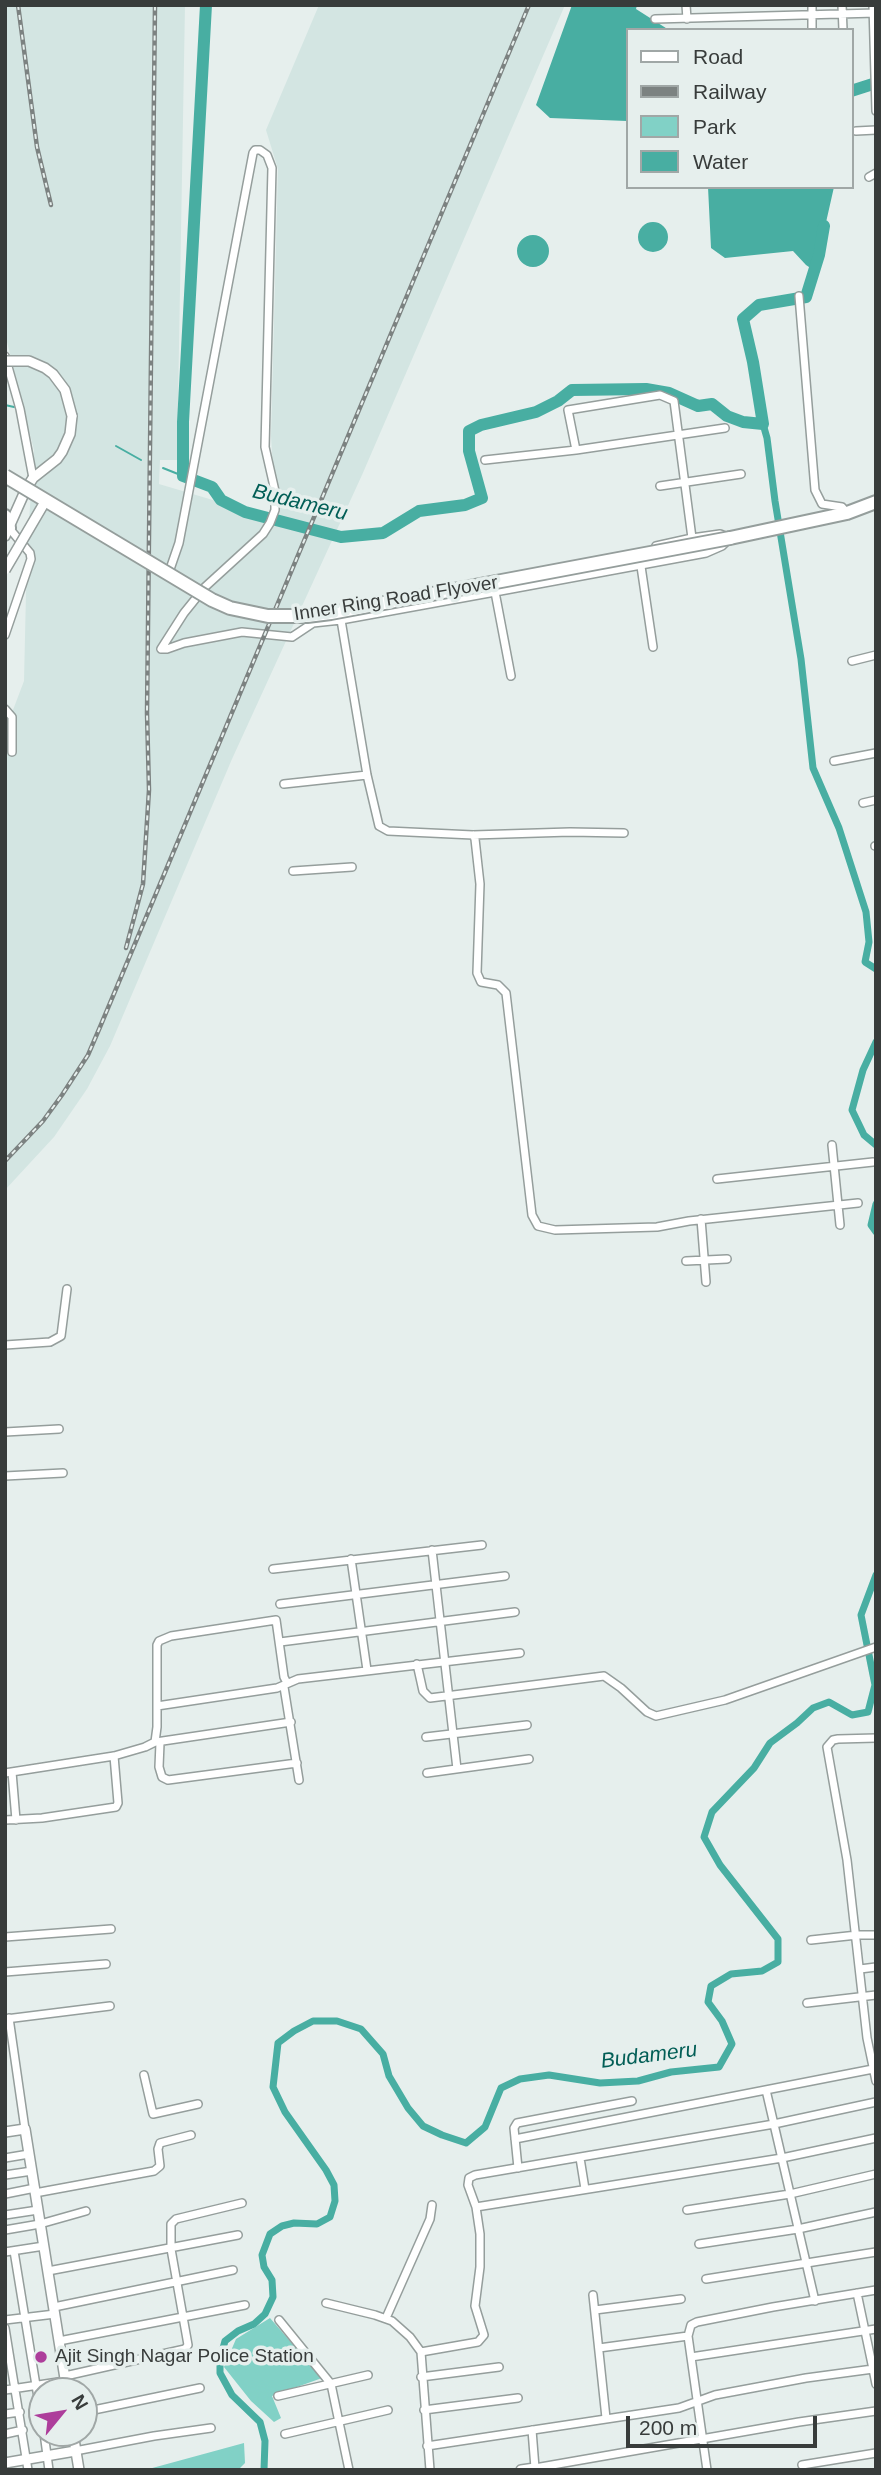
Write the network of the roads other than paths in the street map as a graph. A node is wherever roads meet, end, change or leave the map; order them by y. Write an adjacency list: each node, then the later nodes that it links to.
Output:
1 (686, 5): 7 (street)
2 (812, 5): 5 (street)
3 (842, 9): 4 (street); 5 (street); 9 (street)
4 (874, 10): 10 (street)
5 (812, 15): 7 (street); 8 (street)
6 (655, 19): 7 (street)
7 (687, 19)
8 (812, 28)
9 (843, 28)
10 (875, 74): 11 (street)
11 (875, 87): 12 (street)
12 (876, 111)
13 (856, 131): 14 (street)
14 (876, 131)
15 (799, 296): 30 (street)
16 (5, 359): 24 (street); 24 (street, bridge)
17 (725, 428): 18 (street)
18 (678, 436): 19 (street); 19 (street); 25 (street)
19 (576, 450): 20 (street)
20 (485, 460)
21 (5, 470): 27 (street, bridge)
22 (741, 474): 25 (street)
23 (5, 476): 27 (main road, Inner Ring Road Flyover, bridge)
24 (33, 478): 31 (street)
25 (685, 483): 26 (street); 32 (street)
26 (660, 486)
27 (44, 499): 35 (street, bridge); 36 (main road, Inner Ring Road Flyover, bridge)
28 (876, 502): 30 (main road)
29 (876, 510): 30 (main road)
30 (847, 513): 33 (main road, Inner Ring Road Flyover)
31 (6, 527): 39 (street)
32 (692, 538): 33 (street); 34 (street)
33 (730, 538): 34 (street); 36 (main road, Inner Ring Road Flyover, bridge)
34 (641, 565): 37 (street); 40 (street)
35 (5, 570)
36 (168, 576): 38 (street)
37 (495, 592): 38 (street); 43 (street)
38 (341, 620): 48 (street)
39 (5, 635)
40 (653, 647)
41 (876, 655): 42 (street)
42 (852, 661)
43 (511, 676)
44 (5, 709): 45 (street)
45 (12, 752)
46 (876, 753): 47 (street)
47 (834, 761)
48 (367, 775): 49 (street); 53 (street)
49 (284, 784)
50 (876, 800): 51 (street)
51 (863, 803)
52 (624, 833): 53 (street)
53 (473, 835): 62 (street)
54 (352, 867): 55 (street)
55 (293, 871)
56 (832, 1145): 58 (street)
57 (873, 1162): 58 (street)
58 (834, 1166): 59 (street); 61 (street)
59 (717, 1179)
60 (858, 1203): 61 (street)
61 (838, 1205): 62 (street); 63 (street)
62 (701, 1219): 64 (street)
63 (840, 1225)
64 (704, 1259): 65 (street); 66 (street); 67 (street)
65 (727, 1259)
66 (686, 1261)
67 (706, 1282)
68 (67, 1289): 69 (street)
69 (5, 1345)
70 (59, 1429): 71 (street)
71 (5, 1432)
72 (63, 1473): 73 (street)
73 (5, 1476)
74 (482, 1545): 75 (street)
75 (432, 1550): 76 (street); 79 (street)
76 (351, 1559): 77 (street); 80 (street)
77 (273, 1569)
78 (505, 1576): 79 (street)
79 (436, 1584): 80 (street); 83 (street)
80 (355, 1594): 81 (street); 84 (street)
81 (280, 1604)
82 (514, 1612): 83 (street)
83 (440, 1622): 84 (street); 88 (street)
84 (361, 1631): 85 (street); 90 (street)
85 (280, 1642): 91 (street); 93 (street)
86 (876, 1647): 92 (street)
87 (520, 1653): 88 (street)
88 (444, 1661): 89 (street); 92 (street)
89 (417, 1664): 90 (street); 92 (street)
90 (367, 1670): 91 (street)
91 (286, 1685): 93 (street); 94 (street)
92 (450, 1696): 96 (street)
93 (157, 1706): 99 (street)
94 (290, 1722): 99 (street); 102 (street)
95 (527, 1725): 96 (street)
96 (454, 1734): 97 (street); 103 (street)
97 (426, 1737)
98 (876, 1738): 110 (street)
99 (158, 1742): 100 (street); 102 (street)
100 (114, 1756): 104 (street); 108 (street)
101 (529, 1759): 103 (street)
102 (297, 1763): 106 (street)
103 (457, 1769): 105 (street)
104 (9, 1773): 108 (street)
105 (426, 1773)
106 (299, 1780)
107 (5, 1820): 108 (street)
108 (16, 1820)
109 (111, 1929): 112 (street)
110 (857, 1935): 111 (street); 113 (street); 116 (street)
111 (876, 1935)
112 (5, 1937)
113 (811, 1940)
114 (106, 1964): 117 (street)
115 (876, 1967): 116 (street)
116 (860, 1969): 119 (street)
117 (5, 1972)
118 (876, 1995): 119 (street)
119 (863, 1996): 120 (street); 123 (street)
120 (807, 2003)
121 (110, 2006): 122 (street)
122 (7, 2019): 124 (street)
123 (873, 2069): 127 (street); 128 (street)
124 (16, 2070): 125 (street); 133 (street)
125 (5, 2072)
126 (144, 2075): 131 (street)
127 (876, 2081)
128 (766, 2090): 132 (street); 137 (street)
129 (632, 2101): 137 (street)
130 (876, 2102): 132 (street)
131 (198, 2104)
132 (774, 2124): 140 (street); 141 (street)
133 (25, 2129): 134 (street); 138 (street)
134 (5, 2132)
135 (191, 2135): 147 (street)
136 (876, 2138): 141 (street)
137 (515, 2139): 142 (street)
138 (29, 2154): 139 (street); 143 (street)
139 (5, 2158)
140 (580, 2158): 142 (street); 146 (street)
141 (782, 2158): 146 (street); 149 (street)
142 (518, 2168): 152 (street)
143 (32, 2171): 145 (street); 147 (street)
144 (876, 2174): 149 (street)
145 (5, 2175)
146 (584, 2189): 152 (street)
147 (35, 2191): 148 (street); 153 (street)
148 (5, 2194)
149 (790, 2194): 154 (street); 159 (street)
150 (242, 2203): 164 (street)
151 (432, 2205): 183 (street)
152 (476, 2207): 193 (street)
153 (38, 2210): 157 (street); 158 (street)
154 (687, 2210)
155 (86, 2211): 158 (street)
156 (876, 2212): 159 (street)
157 (5, 2215)
158 (40, 2224): 160 (street); 163 (street)
159 (798, 2228): 162 (street); 167 (street)
160 (5, 2231)
161 (238, 2235): 164 (street)
162 (699, 2244)
163 (44, 2246): 165 (street); 169 (street)
164 (171, 2249): 169 (street); 171 (street)
165 (9, 2252): 182 (street)
166 (876, 2252): 167 (street)
167 (806, 2263): 170 (street); 176 (street)
168 (233, 2270): 171 (street)
169 (48, 2271): 180 (street)
170 (706, 2279)
171 (177, 2282): 180 (street); 181 (street)
172 (876, 2290): 173 (street)
173 (857, 2293): 176 (street); 188 (street)
174 (593, 2295): 179 (street)
175 (681, 2299): 179 (street)
176 (815, 2301): 189 (street)
177 (326, 2303): 183 (street)
178 (244, 2305): 181 (street)
179 (595, 2310): 192 (street)
180 (54, 2311): 182 (street); 190 (street)
181 (183, 2317): 190 (street); 201 (street)
182 (25, 2318): 184 (street); 199 (street)
183 (386, 2318): 193 (street)
184 (5, 2320)
185 (279, 2320): 203 (street)
186 (5, 2328): 191 (street)
187 (876, 2329): 188 (street)
188 (865, 2331): 194 (street); 197 (street)
189 (688, 2336): 192 (street); 194 (street)
190 (59, 2341): 200 (street)
191 (7, 2347): 195 (street)
192 (599, 2348): 218 (street)
193 (421, 2352): 202 (street)
194 (691, 2357): 211 (street)
195 (8, 2367): 207 (street)
196 (499, 2367): 202 (street)
197 (874, 2368): 204 (street); 211 (street)
198 (368, 2375): 203 (street)
199 (36, 2377)
200 (65, 2377)
201 (87, 2377)
202 (421, 2377): 214 (street)
203 (331, 2384): 209 (street); 219 (street)
204 (876, 2384)
205 (28, 2387): 207 (street)
206 (200, 2388): 212 (street)
207 (15, 2389): 208 (street); 215 (street)
208 (5, 2390)
209 (278, 2396)
210 (518, 2398): 214 (street)
211 (697, 2402): 218 (street); 225 (street)
212 (98, 2409)
213 (388, 2410): 219 (street)
214 (424, 2410): 226 (street)
215 (20, 2412): 217 (street); 221 (street)
216 (876, 2412): 225 (street)
217 (5, 2414)
218 (606, 2418): 222 (street)
219 (339, 2422): 224 (street); 239 (street)
220 (211, 2428): 229 (street)
221 (23, 2430): 223 (street); 232 (street)
222 (532, 2430): 226 (street); 235 (street)
223 (5, 2434)
224 (285, 2434)
225 (704, 2440): 235 (street); 242 (street)
226 (427, 2446): 240 (street)
227 (46, 2447): 231 (street)
228 (75, 2447): 229 (street)
229 (75, 2451): 231 (street); 238 (street)
230 (876, 2453): 234 (street)
231 (47, 2456): 232 (street); 237 (street)
232 (27, 2459): 233 (street); 236 (street)
233 (5, 2463)
234 (802, 2465)
235 (535, 2469): 241 (street)
236 (29, 2470)
237 (49, 2470)
238 (79, 2470)
239 (349, 2470)
240 (430, 2470)
241 (521, 2470)
242 (707, 2470)

